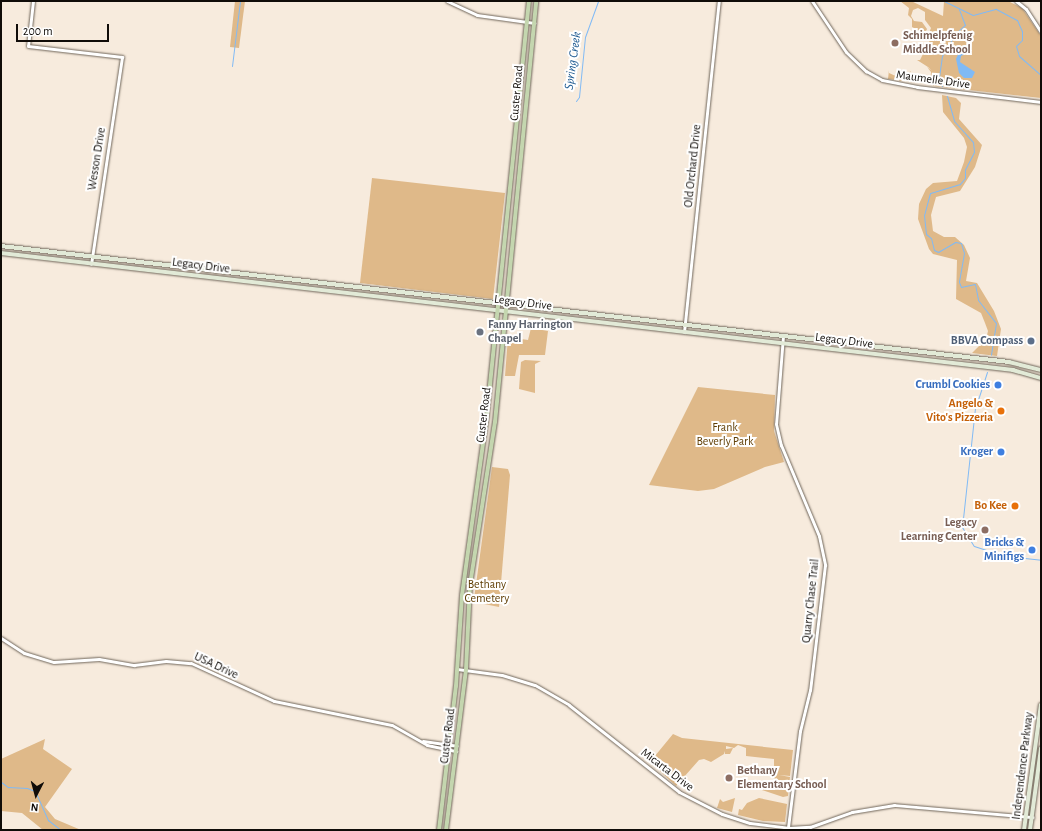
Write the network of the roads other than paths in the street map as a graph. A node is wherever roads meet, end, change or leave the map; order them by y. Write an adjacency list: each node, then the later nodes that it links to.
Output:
1 (33, 1): 18 (street, Wesson Drive)
2 (447, 1): 8 (street)
3 (529, 1): 8 (main road, Custer Road)
4 (536, 1): 9 (main road, Custer Road)
5 (719, 1): 28 (street, Old Orchard Drive)
6 (812, 1): 13 (street, Maumelle Drive)
7 (1016, 1): 10 (street)
8 (527, 22): 9 (street); 11 (main road, Custer Road)
9 (534, 22): 12 (main road, Custer Road)
10 (1041, 32)
11 (521, 79): 12 (main road); 15 (main road, Custer Road)
12 (528, 79): 16 (main road, Custer Road)
13 (1041, 102)
14 (1, 246): 18 (main road, Legacy Drive)
15 (504, 250): 16 (main road); 21 (main road, Custer Road)
16 (511, 251): 22 (main road, Custer Road)
17 (1, 253): 19 (main road, Legacy Drive)
18 (92, 256): 19 (street, Wesson Drive); 20 (main road, Legacy Drive)
19 (91, 264): 23 (main road, Legacy Drive)
20 (446, 297): 21 (main road, Legacy Drive); 23 (main road)
21 (499, 303): 22 (main road, Legacy Drive); 24 (main road, Custer Road)
22 (506, 304): 25 (main road, Custer Road); 26 (main road, Legacy Drive)
23 (445, 305): 24 (main road, Legacy Drive)
24 (498, 310): 25 (main road, Legacy Drive); 35 (main road, Custer Road)
25 (505, 311): 27 (main road, Legacy Drive); 37 (main road, Custer Road)
26 (572, 311): 27 (main road); 28 (main road, Legacy Drive)
27 (571, 319): 29 (main road, Legacy Drive)
28 (685, 324): 29 (street, Old Orchard Drive); 30 (main road, Legacy Drive)
29 (684, 332): 31 (main road, Legacy Drive)
30 (783, 336): 31 (street, Quarry Chase Trail); 32 (main road, Legacy Drive)
31 (782, 344): 34 (main road, Legacy Drive); 50 (street, Quarry Chase Trail)
32 (1030, 366): 33 (main road, Legacy Drive); 34 (main road)
33 (1041, 370)
34 (1028, 373): 36 (main road, Legacy Drive)
35 (491, 378): 37 (main road); 39 (main road, Custer Road)
36 (1041, 378)
37 (499, 379): 40 (main road, Custer Road)
38 (1, 638): 42 (street, USA Drive)
39 (457, 669): 40 (street, Micarta Drive); 42 (main road, Custer Road)
40 (466, 670): 43 (main road, Custer Road); 49 (street, Micarta Drive)
41 (1041, 706): 45 (main road, Independence Parkway)
42 (449, 747): 43 (street, USA Drive); 51 (main road, Custer Road)
43 (456, 748): 52 (main road, Custer Road)
44 (1041, 749): 46 (main road, Independence Parkway)
45 (1033, 759): 46 (street); 47 (main road, Independence Parkway)
46 (1040, 760): 48 (main road, Independence Parkway)
47 (1026, 818): 48 (street, Micarta Drive); 50 (street, Micarta Drive); 54 (main road, Independence Parkway)
48 (1032, 819): 55 (main road, Independence Parkway)
49 (765, 825): 50 (street, Micarta Drive); 53 (street)
50 (788, 828)
51 (439, 830)
52 (446, 830)
53 (764, 830)
54 (1024, 830)
55 (1030, 830)

